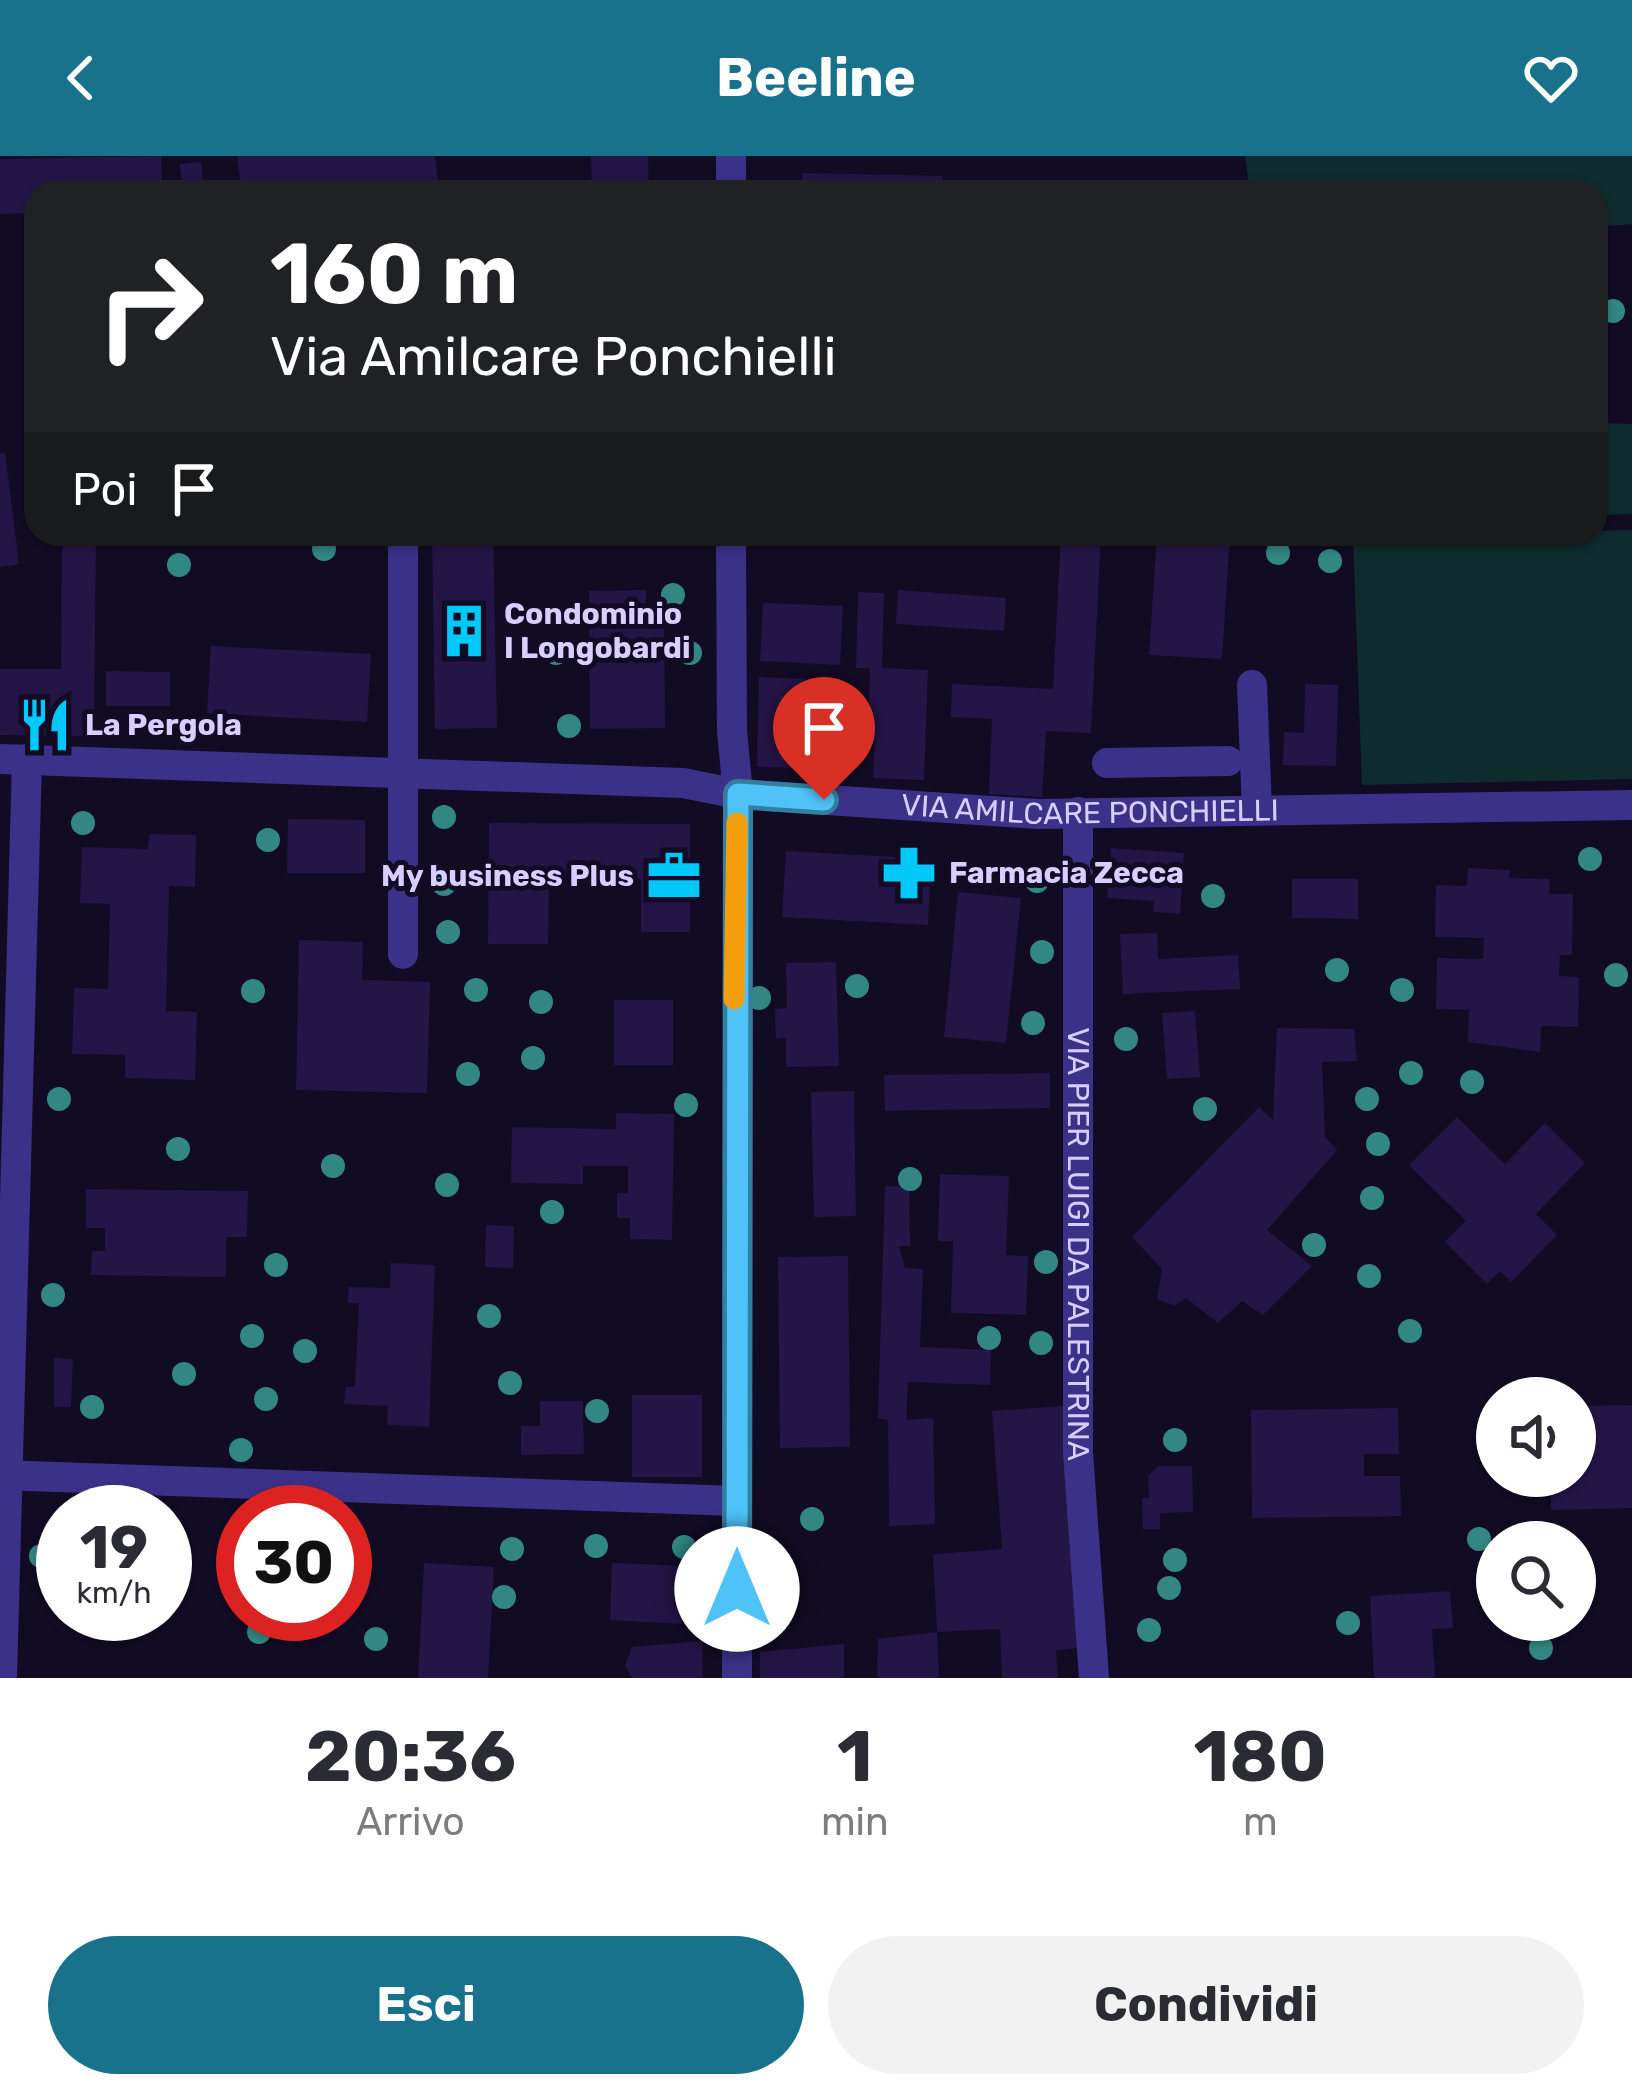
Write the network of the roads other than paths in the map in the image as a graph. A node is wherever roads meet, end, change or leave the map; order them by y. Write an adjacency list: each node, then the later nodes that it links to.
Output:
1 (404, 546): 8 (street)
2 (731, 546): 9 (street)
3 (1252, 685): 11 (street)
4 (14, 759): 8 (street, VIA AMILCARE PONCHIELLI); 15 (street)
5 (1228, 760): 6 (street)
6 (1174, 761): 7 (street); 12 (street)
7 (1107, 763)
8 (403, 771): 9 (street, VIA AMILCARE PONCHIELLI); 14 (street)
9 (738, 794): 13 (street, VIA AMILCARE PONCHIELLI); 16 (street)
10 (1632, 805): 11 (street, VIA AMILCARE PONCHIELLI)
11 (1257, 810): 12 (street, VIA AMILCARE PONCHIELLI)
12 (1176, 811): 13 (street, VIA AMILCARE PONCHIELLI)
13 (1078, 812): 19 (street, VIA PIER LUIGI DA PALESTRINA)
14 (403, 954)
15 (4, 1475): 16 (street); 17 (street)
16 (736, 1501): 18 (street)
17 (2, 1678)
18 (737, 1678)
19 (1094, 1678)

